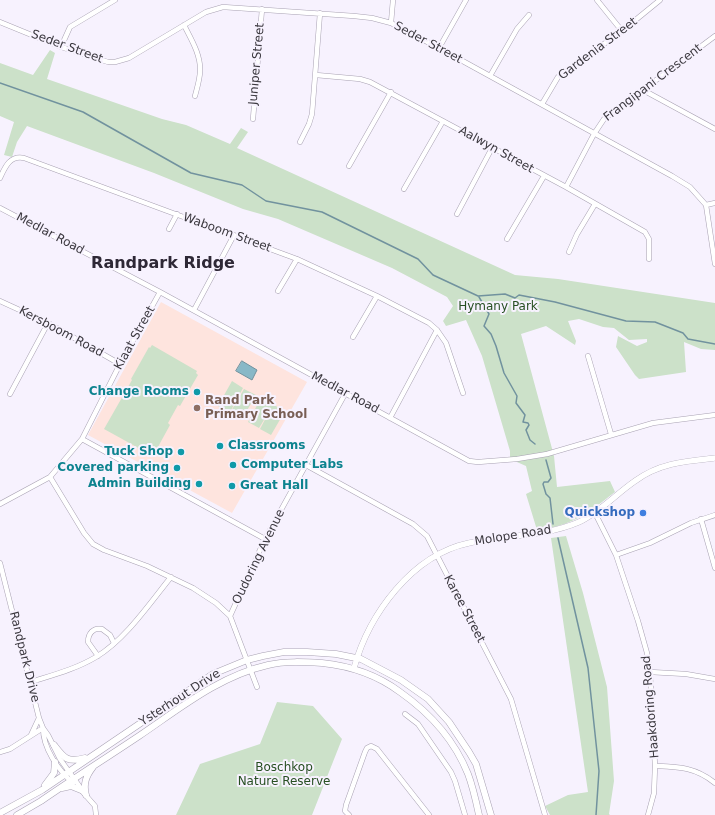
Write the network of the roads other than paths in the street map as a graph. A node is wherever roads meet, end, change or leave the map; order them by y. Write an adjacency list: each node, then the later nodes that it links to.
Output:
1 (115, 0): 14 (street)
2 (393, 0): 10 (street)
3 (466, 0): 15 (street)
4 (597, 0): 12 (street)
5 (660, 0): 12 (street, Gardenia Street)
6 (262, 9): 7 (street, Seder Street); 11 (street, Seder Street); 22 (street, Juniper Street)
7 (320, 13): 10 (street, Seder Street); 16 (street)
8 (529, 15): 17 (street)
9 (0, 22): 14 (street, Seder Street)
10 (391, 23): 15 (street, Seder Street)
11 (184, 25): 14 (street, Seder Street); 20 (street)
12 (622, 31): 21 (street, Gardenia Street)
13 (715, 36): 18 (street, Frangipani Crescent)
14 (61, 47)
15 (439, 48): 17 (street, Seder Street)
16 (316, 75): 19 (street, Aalwyn Street); 26 (street)
17 (490, 76): 21 (street, Seder Street)
18 (643, 90): 24 (street); 25 (street, Frangipani Crescent)
19 (391, 92): 23 (street, Aalwyn Street); 28 (street)
20 (195, 96)
21 (542, 104): 25 (street, Seder Street)
22 (252, 119)
23 (443, 121): 27 (street, Aalwyn Street); 32 (street)
24 (715, 129)
25 (594, 134): 31 (street, Frangipani Crescent); 35 (street, Seder Street)
26 (300, 142)
27 (492, 148): 29 (street, Aalwyn Street); 38 (street)
28 (349, 166)
29 (544, 176): 31 (street, Aalwyn Street); 41 (street)
30 (0, 178): 37 (street, Waboom Street)
31 (566, 187): 34 (street, Aalwyn Street)
32 (404, 190)
33 (715, 203): 35 (street)
34 (595, 204): 42 (street); 44 (street, Aalwyn Street)
35 (706, 205): 45 (street)
36 (0, 208): 47 (street, Medlar Road)
37 (176, 214): 39 (street); 40 (street, Waboom Street)
38 (457, 214)
39 (170, 229)
40 (234, 235): 43 (street, Waboom Street); 50 (street)
41 (507, 239)
42 (569, 252)
43 (297, 259): 46 (street); 48 (street, Waboom Street)
44 (649, 259)
45 (715, 264)
46 (278, 290)
47 (160, 292): 50 (street, Medlar Road); 55 (street, Kiaat Street)
48 (377, 296): 52 (street, Waboom Street); 53 (street)
49 (0, 301): 51 (street, Kersboom Road)
50 (194, 310): 58 (street, Medlar Road)
51 (48, 324): 55 (street, Kersboom Road); 57 (street)
52 (437, 330): 56 (street); 60 (street)
53 (352, 337)
54 (588, 356): 61 (street)
55 (120, 364): 62 (street, Kiaat Street)
56 (463, 393)
57 (10, 394)
58 (345, 394): 60 (street, Medlar Road); 64 (street, Oudoring Avenue)
59 (715, 415): 61 (street, Medlar Road)
60 (390, 418): 61 (street, Medlar Road)
61 (611, 434)
62 (82, 439): 65 (street, Kiaat Street); 70 (street)
63 (715, 458): 67 (street, Molope Road)
64 (306, 464): 70 (street, Oudoring Avenue); 71 (street, Karee Street)
65 (50, 477): 66 (street, Kiaat Street); 75 (street)
66 (0, 504)
67 (595, 513): 71 (street, Molope Road); 72 (street, Haakdoring Road)
68 (715, 515): 69 (street)
69 (701, 519): 72 (street); 74 (street)
70 (265, 539): 76 (street, Oudoring Avenue)
71 (436, 555): 79 (street, Molope Road); 113 (street, Karee Street)
72 (616, 555): 83 (street, Haakdoring Road)
73 (0, 563): 85 (street, Randpark Drive)
74 (715, 568)
75 (170, 577): 76 (street); 77 (street)
76 (230, 616): 80 (street)
77 (114, 643): 78 (street); 78 (street)
78 (98, 656): 85 (street)
79 (357, 657): 80 (main road, Ysterhout Drive); 81 (street, Molope Road); 112 (main road, Ysterhout Drive)
80 (248, 660): 82 (street); 94 (main road, Ysterhout Drive)
81 (354, 668): 82 (main road, Ysterhout Drive); 111 (main road, Ysterhout Drive)
82 (251, 670): 86 (street); 96 (main road, Ysterhout Drive)
83 (650, 672): 84 (street); 97 (street, Haakdoring Road)
84 (715, 679)
85 (31, 682): 88 (street, Randpark Drive)
86 (257, 687)
87 (405, 714): 110 (street)
88 (39, 718): 89 (street, Randpark Drive); 90 (street)
89 (43, 728): 90 (street); 91 (street, Randpark Drive); 92 (street, Randpark Drive)
90 (28, 737): 91 (street); 93 (street)
91 (45, 742): 95 (street, Randpark Drive)
92 (54, 745): 94 (main road); 98 (street, Randpark Drive)
93 (0, 752)
94 (90, 756): 98 (main road, Ysterhout Drive)
95 (55, 762): 98 (street, Randpark Drive); 102 (main road)
96 (97, 763): 99 (main road, Ysterhout Drive); 104 (main road)
97 (655, 766): 100 (street); 114 (street, Haakdoring Road)
98 (67, 773): 99 (street, Randpark Drive); 102 (main road, Ysterhout Drive)
99 (72, 780): 101 (main road, Ysterhout Drive); 103 (street, Randpark Drive)
100 (715, 782)
101 (58, 789): 103 (main road); 106 (main road, Ysterhout Drive)
102 (42, 790): 105 (main road, Ysterhout Drive)
103 (81, 790): 104 (street, Randpark Drive)
104 (86, 795): 107 (street, Randpark Drive)
105 (0, 813)
106 (17, 815)
107 (96, 815)
108 (348, 815): 109 (street)
109 (429, 815)
110 (465, 815)
111 (479, 815)
112 (491, 815)
113 (545, 815)
114 (648, 815)

